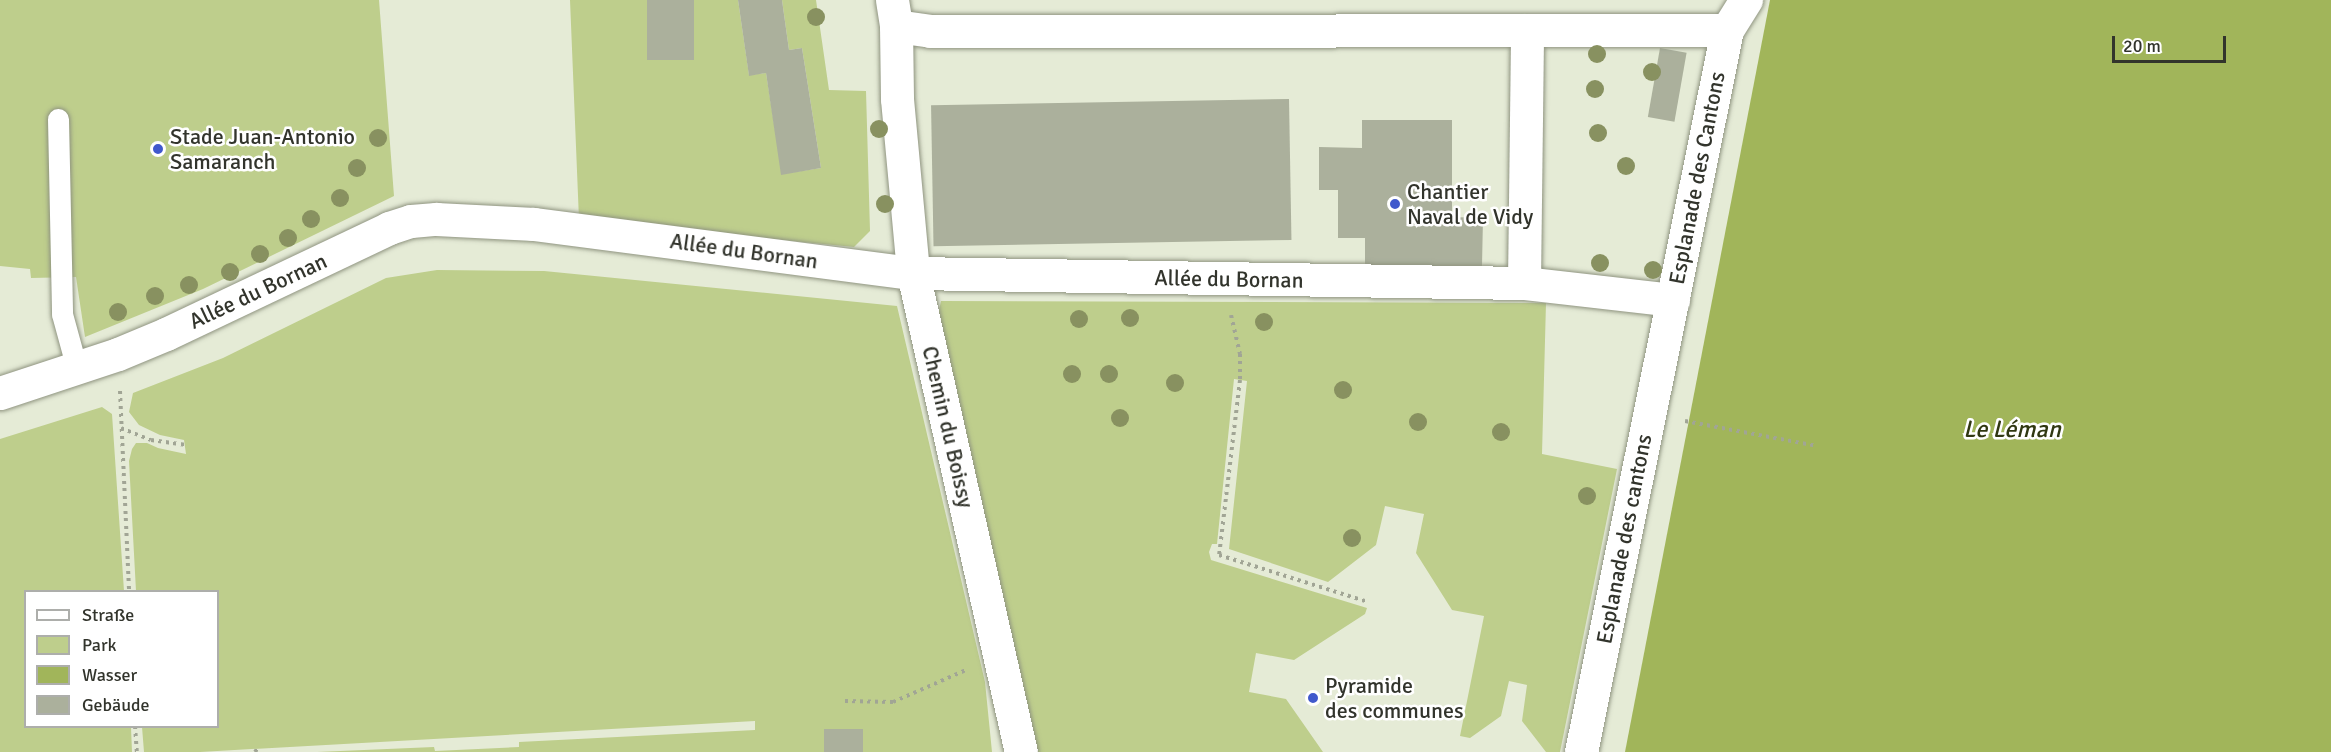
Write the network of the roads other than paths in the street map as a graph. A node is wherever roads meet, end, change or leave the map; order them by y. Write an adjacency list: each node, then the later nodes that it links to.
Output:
1 (1746, 0): 4 (street)
2 (894, 13): 3 (street); 6 (street, Chemin du Boissy)
3 (1527, 30): 4 (street); 7 (street)
4 (1727, 30): 8 (street, Esplanade des Cantons)
5 (58, 119): 9 (lane)
6 (913, 273): 7 (street, Allée du Bornan); 9 (street, Allée du Bornan); 11 (street, Chemin du Boissy)
7 (1524, 283): 8 (street, Allée du Bornan)
8 (1670, 313): 12 (street, Esplanade des cantons)
9 (77, 369): 10 (street, Allée du Bornan)
10 (0, 393)
11 (1021, 752)
12 (1581, 752)

